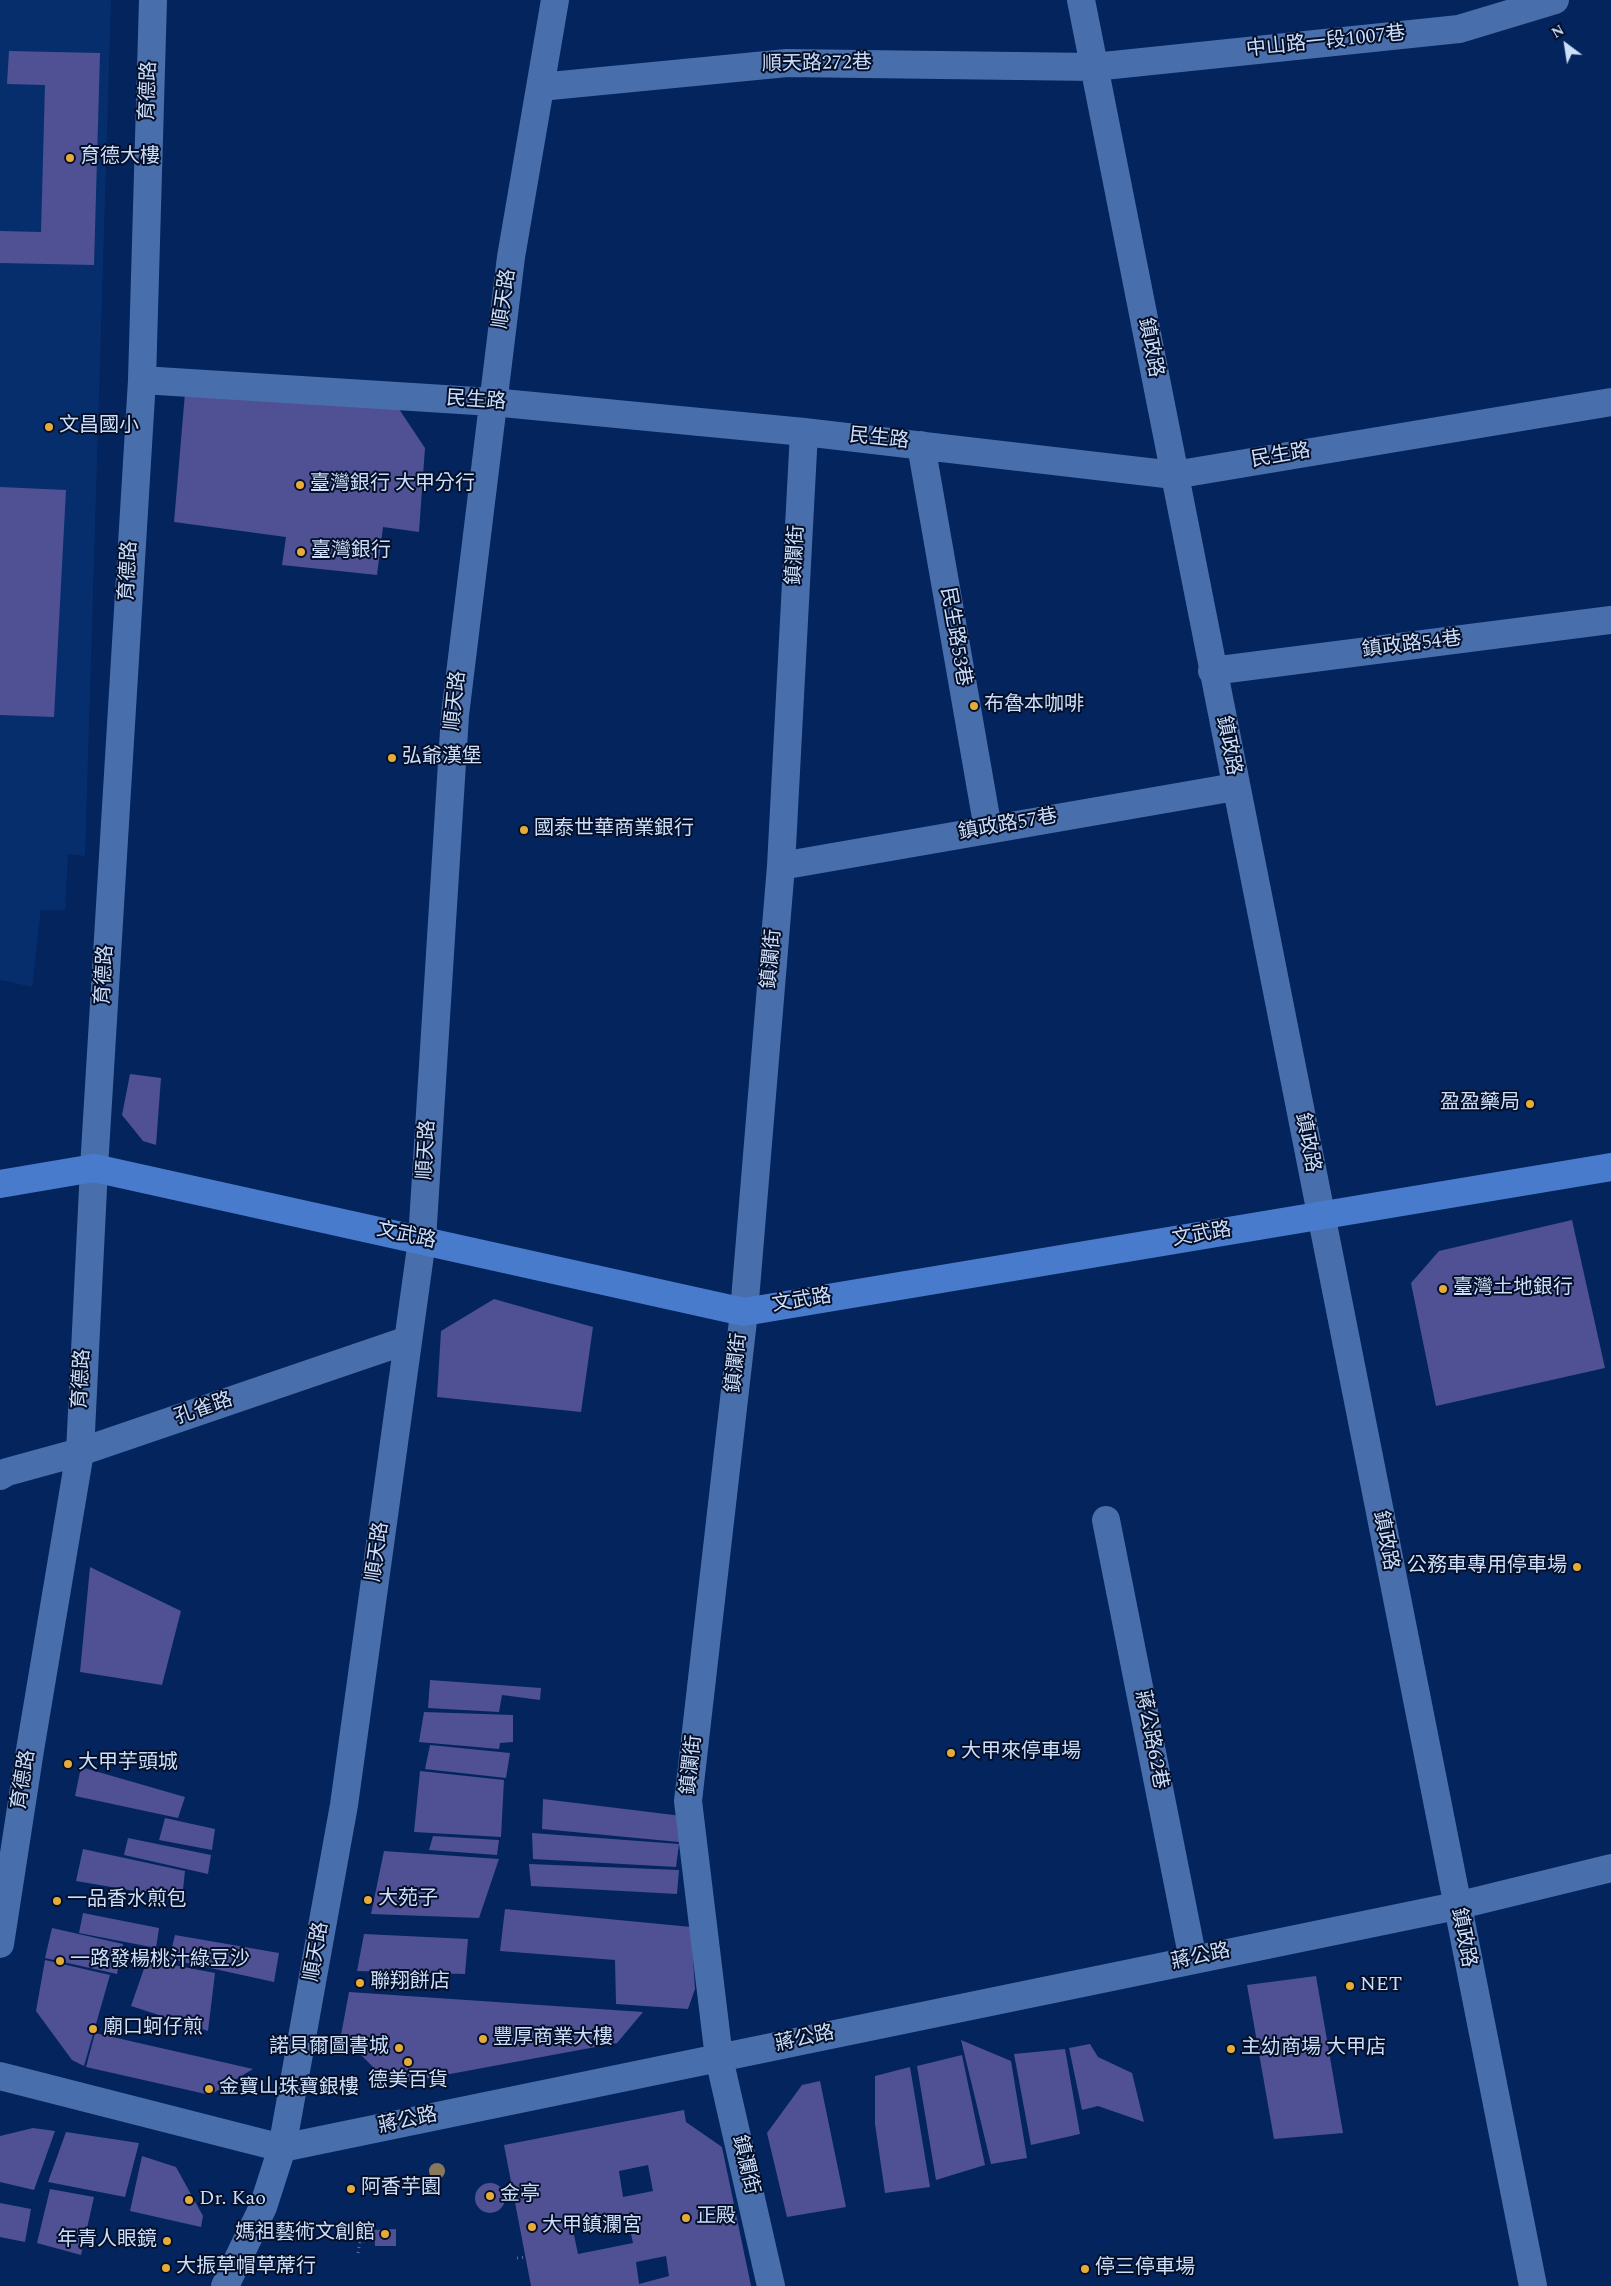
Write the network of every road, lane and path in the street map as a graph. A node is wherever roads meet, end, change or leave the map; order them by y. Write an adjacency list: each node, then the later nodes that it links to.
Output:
1 (153, 0): 7 (street, 育德路)
2 (555, 0): 6 (street, 順天路)
3 (1081, 0): 5 (street, 鎮政路)
4 (1555, 0): 5 (street, 中山路一段1007巷)
5 (1094, 67): 6 (street, 順天路272巷); 12 (street, 鎮政路)
6 (540, 87): 8 (street, 順天路)
7 (142, 380): 8 (street, 民生路); 19 (street, 育德路)
8 (492, 402): 10 (street, 民生路); 22 (street, 順天路)
9 (1611, 402): 12 (street, 民生路)
10 (804, 432): 11 (street, 民生路); 17 (street, 鎮瀾街)
11 (921, 445): 12 (street, 民生路); 16 (street, 民生路53巷)
12 (1174, 475): 14 (street, 鎮政路)
13 (1611, 620): 14 (street, 鎮政路54巷)
14 (1212, 671): 15 (street, 鎮政路)
15 (1235, 786): 16 (street, 鎮政路57巷); 21 (street, 鎮政路)
16 (988, 829): 17 (street, 鎮政路57巷)
17 (781, 866): 23 (street, 鎮瀾街)
18 (1611, 1167): 21 (main road, 文武路)
19 (94, 1168): 20 (main road, 文武路); 22 (main road, 文武路); 25 (street, 育德路)
20 (0, 1184)
21 (1320, 1216): 23 (main road, 文武路); 29 (street, 鎮政路)
22 (422, 1240): 23 (main road, 文武路); 24 (street, 順天路)
23 (744, 1312): 32 (street, 鎮瀾街)
24 (408, 1340): 25 (street, 孔雀路); 34 (street, 順天路)
25 (80, 1452): 26 (street, 孔雀路); 30 (street, 育德路)
26 (0, 1476)
27 (1106, 1520): 31 (street, 蔣公路62巷)
28 (1611, 1868): 29 (street, 蔣公路)
29 (1456, 1906): 31 (street, 蔣公路); 41 (street, 鎮政路)
30 (0, 1944)
31 (1194, 1960): 32 (street, 蔣公路)
32 (719, 2058): 34 (street, 蔣公路); 40 (street, 鎮瀾街)
33 (0, 2076): 34 (street, 蔣公路)
34 (282, 2148): 39 (street, 順天路)
35 (374, 2238): 36 (path)
36 (358, 2254)
37 (526, 2257): 38 (path)
38 (517, 2258)
39 (225, 2286)
40 (771, 2286)
41 (1533, 2286)

